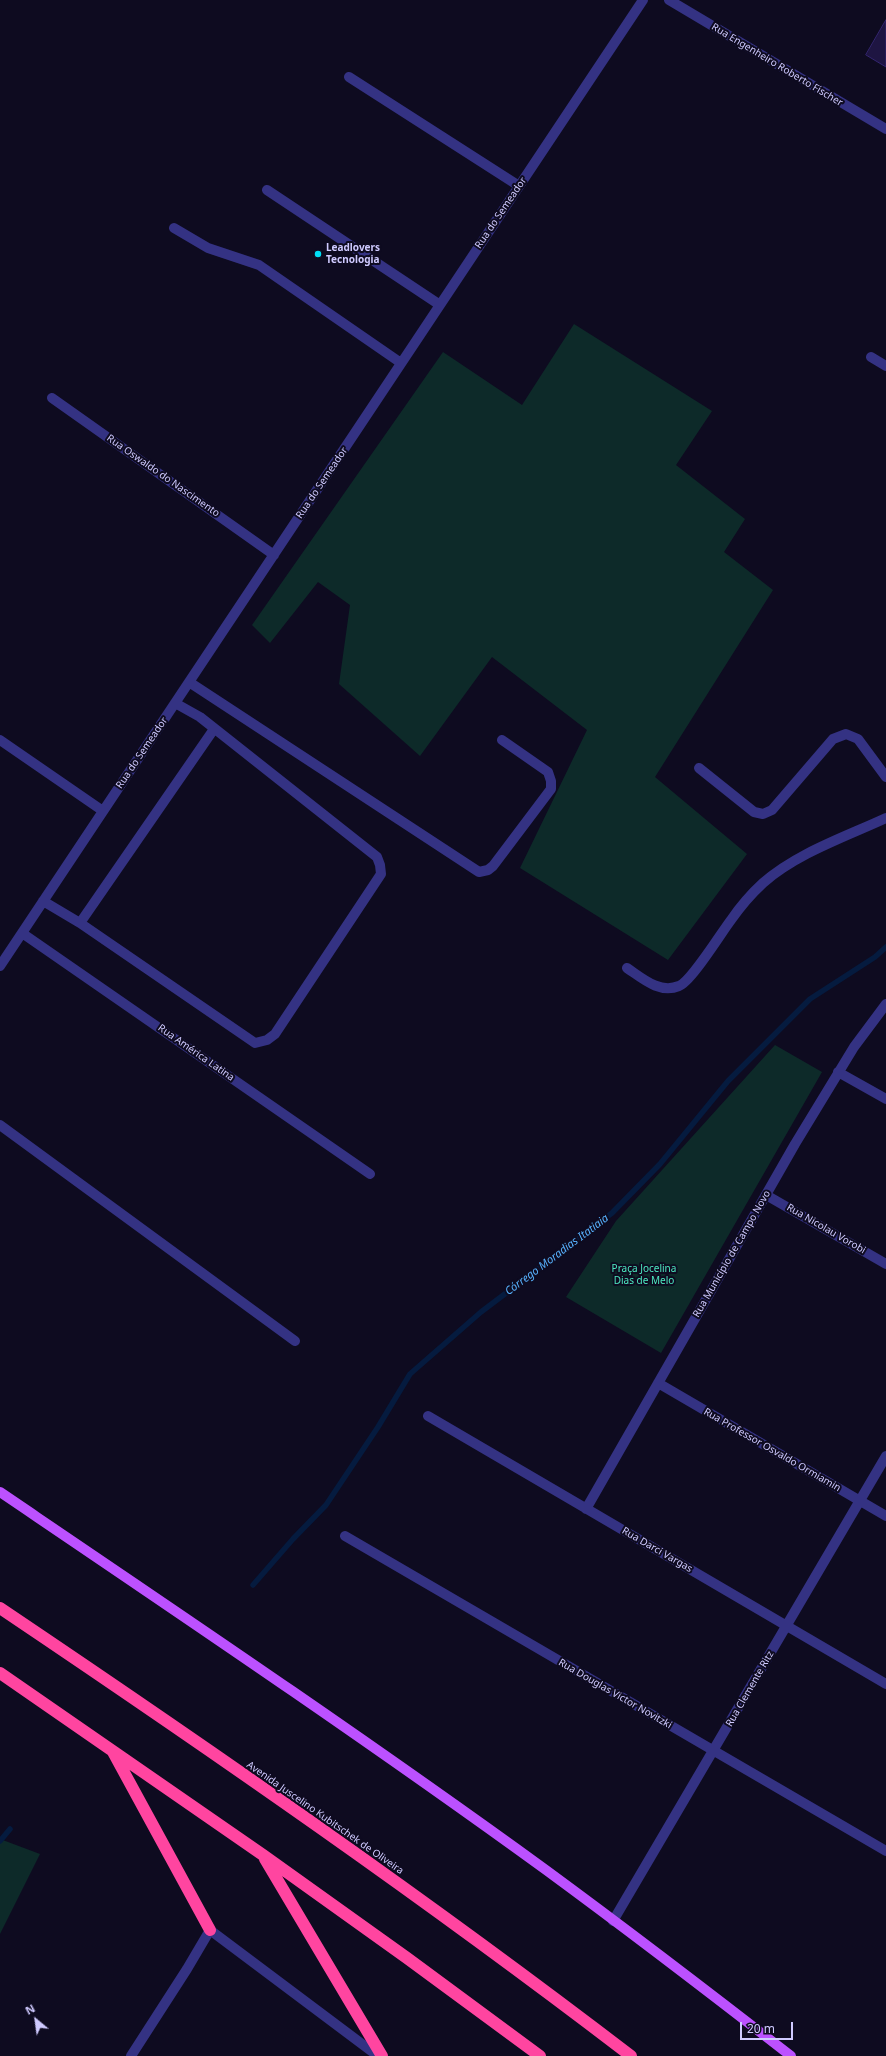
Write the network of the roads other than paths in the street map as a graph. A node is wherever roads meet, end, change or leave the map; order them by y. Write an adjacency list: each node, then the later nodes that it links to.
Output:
1 (643, 0): 5 (street, Rua do Semeador)
2 (669, 0): 4 (street, Rua Engenheiro Roberto Fischer)
3 (349, 77): 5 (street)
4 (886, 129)
5 (519, 186): 8 (street, Rua do Semeador)
6 (267, 190): 8 (street)
7 (174, 228): 10 (street)
8 (440, 305): 10 (street, Rua do Semeador)
9 (871, 357): 11 (street)
10 (401, 363): 13 (street, Rua do Semeador)
11 (886, 366)
12 (52, 398): 13 (street, Rua Oswaldo do Nascimento)
13 (274, 555): 14 (street, Rua do Semeador)
14 (189, 682): 15 (street, Rua do Semeador); 18 (street)
15 (175, 703): 16 (street); 21 (street, Rua do Semeador)
16 (214, 729): 24 (street); 24 (street)
17 (0, 740): 21 (street)
18 (502, 740)
19 (699, 768): 20 (street)
20 (886, 777)
21 (103, 811): 23 (street, Rua do Semeador)
22 (886, 818): 27 (street)
23 (43, 901): 24 (street); 25 (street, Rua do Semeador)
24 (80, 923)
25 (22, 933): 26 (street, Rua do Semeador); 32 (street, Rua América Latina)
26 (0, 966)
27 (627, 968)
28 (886, 1004): 29 (street, Rua Município de Campo Novo)
29 (838, 1072): 30 (street); 33 (street, Rua Município de Campo Novo)
30 (886, 1099)
31 (0, 1125): 35 (street)
32 (370, 1174)
33 (766, 1195): 34 (street, Rua Nicolau Vorobi); 36 (street, Rua Município de Campo Novo)
34 (886, 1264)
35 (295, 1341)
36 (658, 1383): 40 (street, Rua Professor Osvaldo Ormiamin); 41 (street, Rua Município de Campo Novo)
37 (428, 1416): 41 (street, Rua Darci Vargas)
38 (886, 1456): 40 (street, Rua Clemente Ritz)
39 (0, 1492): 52 (main road)
40 (860, 1501): 42 (street, Rua Professor Osvaldo Ormiamin); 45 (street, Rua Clemente Ritz)
41 (586, 1509): 45 (street, Rua Darci Vargas)
42 (886, 1516)
43 (345, 1536): 49 (street, Rua Douglas Victor Novitzki)
44 (0, 1608): 57 (highway, Avenida Juscelino Kubitschek de Oliveira)
45 (787, 1626): 47 (street, Rua Darci Vargas); 49 (street, Rua Clemente Ritz)
46 (1, 1674): 48 (highway)
47 (886, 1684)
48 (112, 1749): 51 (highway); 53 (highway)
49 (713, 1751): 50 (street, Rua Douglas Victor Novitzki); 52 (street, Rua Clemente Ritz)
50 (886, 1851)
51 (262, 1855): 55 (highway); 56 (highway)
52 (613, 1921): 58 (main road)
53 (210, 1930): 54 (street); 55 (street)
54 (131, 2056)
55 (380, 2056)
56 (540, 2056)
57 (631, 2056)
58 (791, 2056)

